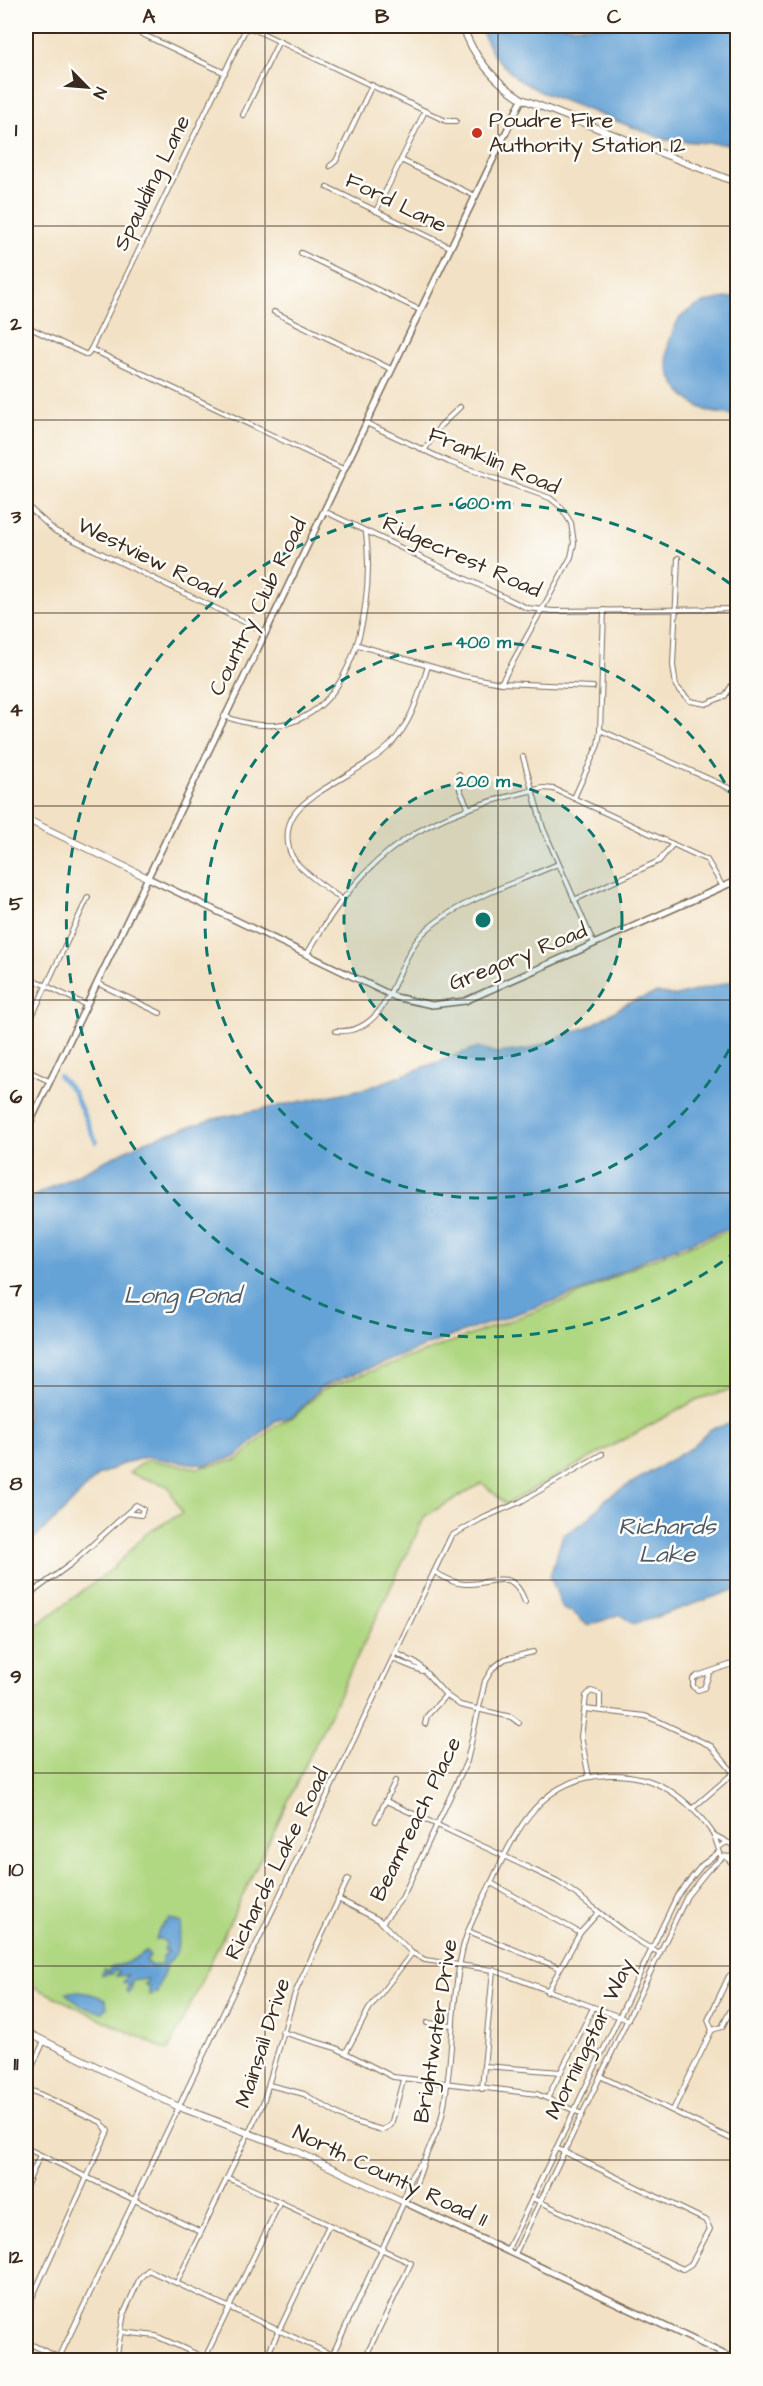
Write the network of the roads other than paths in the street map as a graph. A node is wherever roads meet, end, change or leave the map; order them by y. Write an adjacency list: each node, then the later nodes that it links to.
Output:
1 (125, 26): 5 (street)
2 (247, 26): 4 (street); 5 (street, Spaulding Lane)
3 (463, 26): 7 (main road)
4 (279, 41): 6 (street); 9 (street)
5 (225, 73): 22 (street, Spaulding Lane)
6 (372, 85): 8 (street); 12 (street)
7 (522, 99): 13 (main road); 15 (street, Country Club Road)
8 (425, 111): 10 (street); 11 (street)
9 (243, 115)
10 (456, 121)
11 (401, 160): 15 (street); 16 (street)
12 (330, 166)
13 (738, 183)
14 (327, 188): 16 (street, Ford Lane)
15 (475, 196): 17 (street, Country Club Road)
16 (376, 211): 17 (street, Ford Lane)
17 (450, 248): 19 (street, Country Club Road)
18 (301, 253): 19 (street)
19 (420, 310): 23 (street, Country Club Road)
20 (274, 312): 23 (street)
21 (26, 330): 22 (street, Spaulding Lane)
22 (91, 349): 27 (street)
23 (392, 369): 25 (street, Country Club Road)
24 (460, 407): 26 (street)
25 (366, 423): 26 (street, Franklin Road); 27 (street, Country Club Road)
26 (424, 451): 34 (street, Franklin Road)
27 (343, 470): 29 (street, Country Club Road)
28 (26, 505): 36 (street, Westview Road)
29 (323, 511): 30 (street, Ridgecrest Road); 36 (street, Country Club Road)
30 (366, 532): 34 (street, Ridgecrest Road); 37 (street)
31 (678, 558): 32 (street)
32 (675, 609): 33 (street, Ridgecrest Road); 35 (street, Ridgecrest Road); 39 (street)
33 (738, 609)
34 (542, 610): 35 (street, Ridgecrest Road); 40 (street, Franklin Road)
35 (604, 610): 43 (street)
36 (265, 632): 42 (street, Country Club Road)
37 (358, 645): 38 (street); 42 (street)
38 (428, 666): 40 (street); 57 (street)
39 (738, 676)
40 (501, 683): 41 (street)
41 (593, 687)
42 (224, 716): 53 (street, Country Club Road)
43 (600, 730): 47 (street); 48 (street)
44 (523, 757): 46 (street)
45 (459, 774): 49 (street)
46 (533, 790): 48 (street); 49 (street); 52 (street)
47 (738, 792)
48 (574, 798): 51 (street)
49 (468, 807): 57 (street)
50 (26, 819): 53 (main road)
51 (673, 844): 55 (street); 58 (street)
52 (558, 864): 58 (street); 64 (street)
53 (147, 877): 60 (street, Gregory Road); 62 (street, Country Club Road)
54 (738, 880): 55 (street, Gregory Road)
55 (723, 887): 59 (street, Gregory Road)
56 (88, 897): 63 (street)
57 (342, 899): 60 (street)
58 (574, 900): 59 (street)
59 (594, 944): 64 (street, Gregory Road)
60 (307, 954): 64 (street, Gregory Road)
61 (26, 976): 63 (street)
62 (96, 983): 65 (street, Country Club Road); 66 (street)
63 (46, 986): 65 (street); 67 (street)
64 (389, 993): 68 (street)
65 (86, 1005): 70 (street, Country Club Road)
66 (160, 1013)
67 (26, 1029)
68 (336, 1031)
69 (26, 1070): 70 (street)
70 (49, 1081): 71 (street, Country Club Road)
71 (26, 1131)
72 (602, 1455): 74 (street, Richards Lake Road)
73 (127, 1513): 75 (street)
74 (434, 1572): 76 (street); 78 (street, Richards Lake Road)
75 (26, 1597)
76 (525, 1602)
77 (533, 1652): 86 (street, Beamreach Place)
78 (396, 1653): 79 (street, Richards Lake Road); 81 (street)
79 (393, 1659): 81 (street); 141 (street, Richards Lake Road)
80 (738, 1662): 82 (street)
81 (423, 1672): 83 (street)
82 (710, 1672): 82 (street)
83 (446, 1695): 86 (street); 88 (street)
84 (585, 1709): 85 (street); 85 (street); 91 (street)
85 (600, 1710): 90 (street)
86 (478, 1711): 87 (street); 96 (street, Beamreach Place)
87 (519, 1723)
88 (425, 1724)
89 (738, 1769): 90 (street)
90 (732, 1772): 94 (street)
91 (589, 1777): 94 (street, Brightwater Drive); 102 (street, Brightwater Drive)
92 (395, 1780): 93 (street)
93 (386, 1801): 95 (street); 96 (street)
94 (693, 1808): 97 (street, Brightwater Drive)
95 (376, 1821)
96 (436, 1825): 102 (street); 109 (street, Beamreach Place)
97 (714, 1835): 98 (street); 100 (street)
98 (729, 1843): 99 (street); 100 (street, Morningstar Way); 101 (street)
99 (738, 1843)
100 (719, 1850): 103 (street); 112 (street, Morningstar Way)
101 (735, 1851): 103 (street, Morningstar Way); 104 (street)
102 (503, 1857): 106 (street, Brightwater Drive); 108 (street)
103 (725, 1858): 104 (street); 114 (street, Morningstar Way)
104 (738, 1869)
105 (348, 1879): 107 (street, Mainsail Drive)
106 (491, 1882): 110 (street, Brightwater Drive); 111 (street)
107 (338, 1899): 109 (street); 128 (street, Mainsail Drive)
108 (598, 1913): 111 (street); 112 (street)
109 (382, 1923): 113 (street)
110 (468, 1931): 115 (street, Brightwater Drive); 116 (street)
111 (580, 1933): 116 (street)
112 (651, 1949): 114 (street); 122 (street, Morningstar Way)
113 (412, 1953): 115 (street); 130 (street)
114 (660, 1953): 123 (street, Morningstar Way)
115 (460, 1966): 118 (street); 125 (street, Brightwater Drive)
116 (560, 1968): 119 (street)
117 (738, 1969): 126 (street)
118 (493, 1970): 119 (street); 131 (street)
119 (547, 1992): 121 (street)
120 (738, 1996): 126 (street)
121 (593, 2008): 122 (street); 132 (street)
122 (619, 2016): 123 (street); 142 (street, Morningstar Way)
123 (628, 2020): 133 (street, Morningstar Way)
124 (427, 2023): 125 (street)
125 (453, 2025): 137 (street, Brightwater Drive)
126 (712, 2030): 143 (street)
127 (26, 2032): 129 (main road, North County Road 11)
128 (282, 2032): 130 (street); 136 (street, Mainsail Drive)
129 (44, 2041): 134 (street); 141 (main road, North County Road 11)
130 (346, 2052): 135 (street)
131 (484, 2066): 132 (street); 139 (street)
132 (561, 2072): 140 (street)
133 (600, 2076): 143 (street); 144 (street, Morningstar Way)
134 (26, 2080)
135 (403, 2080): 136 (street); 137 (street)
136 (269, 2085): 145 (street, Mainsail Drive)
137 (447, 2085): 139 (street); 157 (street, Brightwater Drive)
138 (26, 2088): 151 (street)
139 (482, 2088): 140 (street)
140 (548, 2097): 142 (street)
141 (179, 2107): 145 (main road, North County Road 11); 155 (street, Richards Lake Road)
142 (574, 2110): 144 (street); 148 (street, Morningstar Way)
143 (673, 2110): 146 (street)
144 (582, 2114): 149 (street, Morningstar Way)
145 (248, 2134): 152 (street, Mainsail Drive); 157 (main road, North County Road 11)
146 (738, 2139)
147 (26, 2148): 150 (street)
148 (556, 2148): 149 (street); 154 (street, Morningstar Way)
149 (564, 2152): 158 (street, Morningstar Way); 158 (street)
150 (40, 2155): 151 (street); 153 (street)
151 (87, 2177): 155 (street); 166 (street)
152 (228, 2178): 156 (street); 160 (street, Mainsail Drive)
153 (26, 2187)
154 (532, 2198): 158 (street); 162 (street, Morningstar Way)
155 (136, 2199): 160 (street); 171 (street, Richards Lake Road)
156 (280, 2202): 159 (street); 165 (street)
157 (404, 2202): 161 (street, Brightwater Drive); 162 (street, North County Road 11)
158 (540, 2202): 163 (street, Morningstar Way)
159 (329, 2225): 161 (street); 167 (street)
160 (201, 2232): 164 (street, Mainsail Drive)
161 (382, 2249): 170 (street, Brightwater Drive); 178 (street)
162 (507, 2251): 163 (street, North County Road 11)
163 (515, 2254): 179 (street, North County Road 11)
164 (177, 2282): 165 (street); 168 (street)
165 (230, 2307): 167 (street); 172 (street)
166 (26, 2311)
167 (279, 2330): 170 (street); 175 (street)
168 (122, 2332): 172 (street); 174 (street)
169 (26, 2342): 171 (street)
170 (332, 2355): 176 (street, Brightwater Drive); 177 (street)
171 (58, 2359): 173 (street)
172 (204, 2360)
173 (64, 2361)
174 (116, 2361)
175 (265, 2361)
176 (330, 2361)
177 (343, 2361)
178 (364, 2361)
179 (736, 2361)

